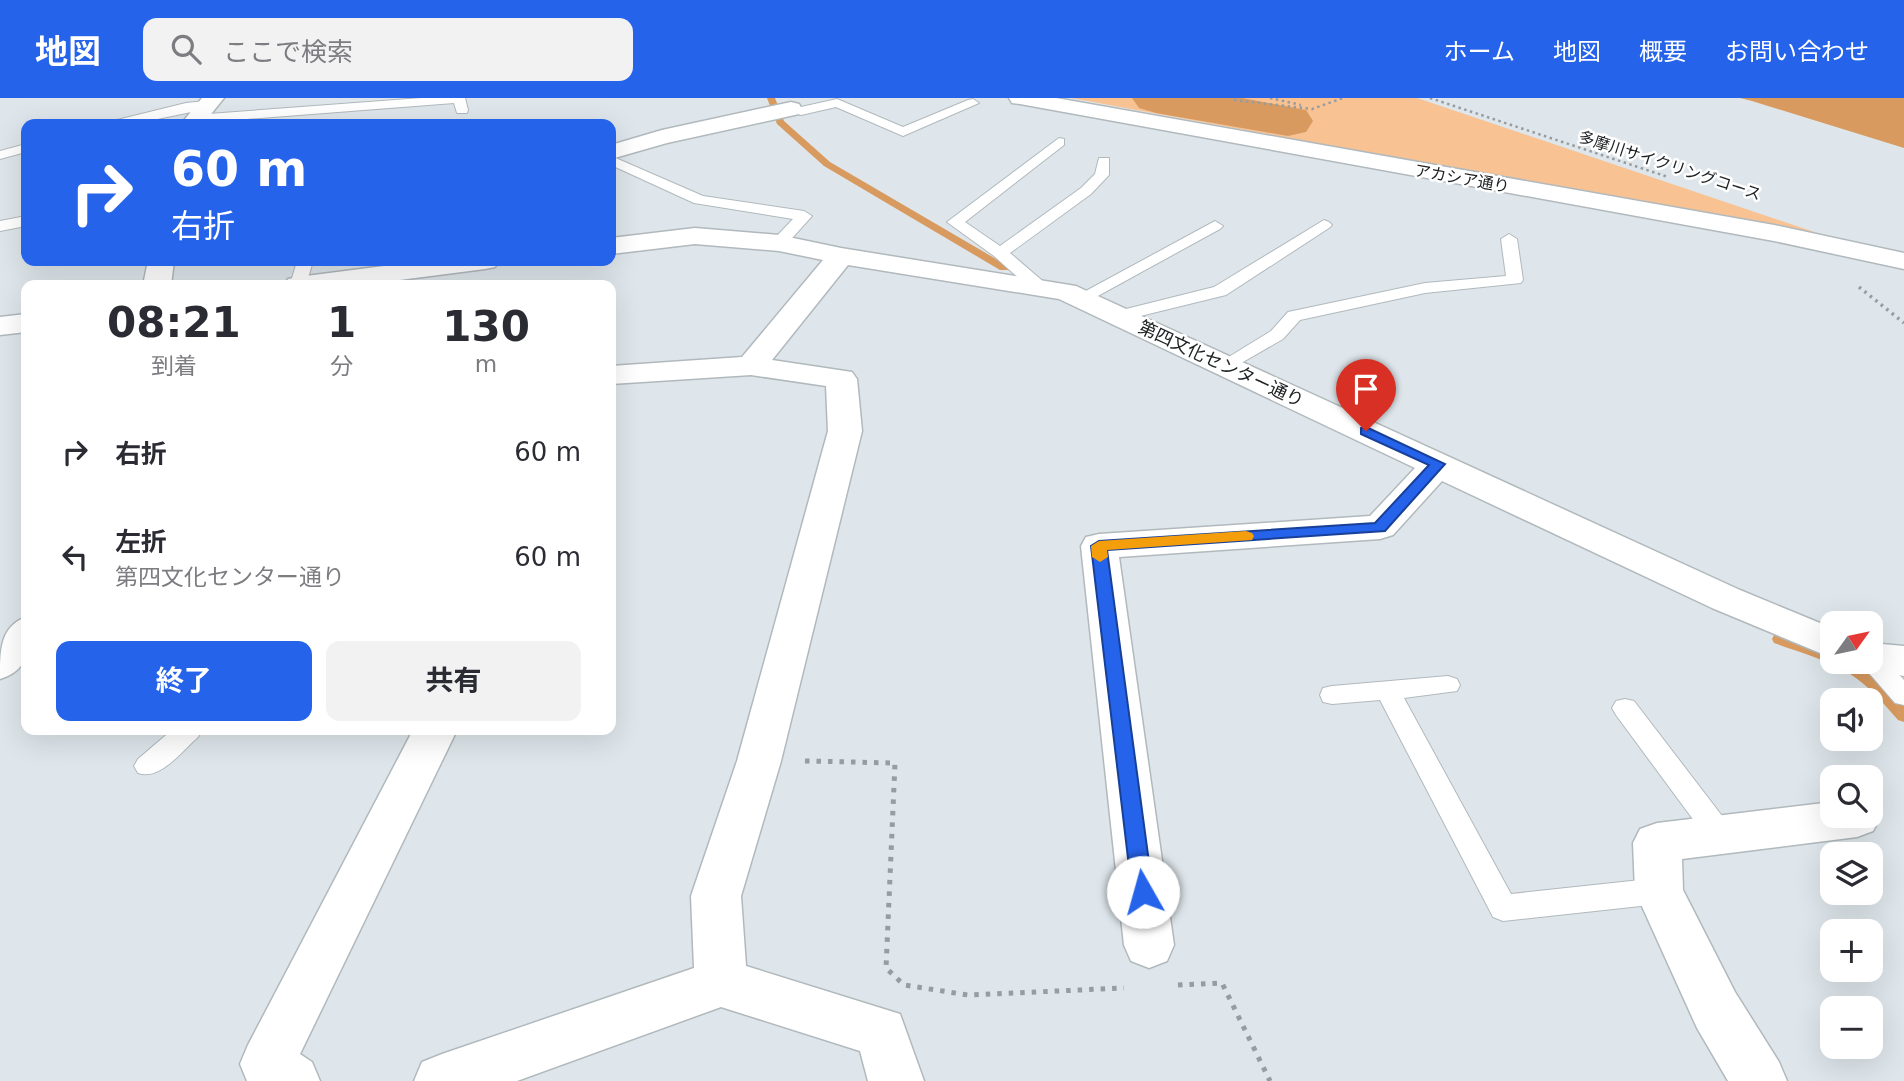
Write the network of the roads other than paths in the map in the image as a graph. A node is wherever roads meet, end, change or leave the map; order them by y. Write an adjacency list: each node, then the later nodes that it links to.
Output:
1 (1020, 98): 22 (street, アカシア通り)
2 (973, 103): 3 (lane)
3 (791, 109): 9 (street)
4 (462, 110): 5 (lane)
5 (201, 112): 6 (lane)
6 (138, 119)
7 (1059, 142): 20 (lane)
8 (21, 149): 10 (lane)
9 (616, 151)
10 (0, 155)
11 (1104, 161): 20 (lane)
12 (616, 162): 18 (lane)
13 (21, 222): 15 (lane)
14 (1324, 225): 27 (lane)
15 (0, 226)
16 (1215, 226): 26 (lane)
17 (1509, 239): 31 (lane)
18 (779, 243): 19 (street, 第四文化センター通り); 21 (street, 第四文化センター通り)
19 (616, 245)
20 (1000, 253): 25 (lane)
21 (841, 256): 25 (street, 第四文化センター通り); 30 (street)
22 (1904, 261)
23 (422, 266): 24 (street)
24 (331, 280)
25 (1039, 287): 26 (street, 第四文化センター通り)
26 (1079, 299): 27 (street, 第四文化センター通り)
27 (1119, 316): 31 (street, 第四文化センター通り)
28 (21, 324): 29 (street)
29 (0, 326)
30 (751, 366): 32 (street); 52 (street)
31 (1223, 366): 33 (street, 第四文化センター通り)
32 (616, 375)
33 (1437, 464): 35 (street, 第四文化センター通り); 51 (street)
34 (21, 637): 38 (street)
35 (1820, 639)
36 (1883, 659): 37 (street)
37 (1904, 661)
38 (0, 664)
39 (1883, 672): 43 (lane)
40 (1448, 685): 41 (lane)
41 (1387, 690): 42 (lane); 50 (lane)
42 (1332, 695)
43 (1904, 696)
44 (1625, 708): 49 (lane)
45 (183, 735): 47 (lane)
46 (432, 735): 53 (street)
47 (147, 766)
48 (1820, 822): 49 (street)
49 (1719, 833): 50 (street)
50 (1659, 891): 56 (street)
51 (1149, 945)
52 (721, 983): 54 (street); 55 (street)
53 (292, 1081)
54 (442, 1081)
55 (896, 1081)
56 (1759, 1081)

